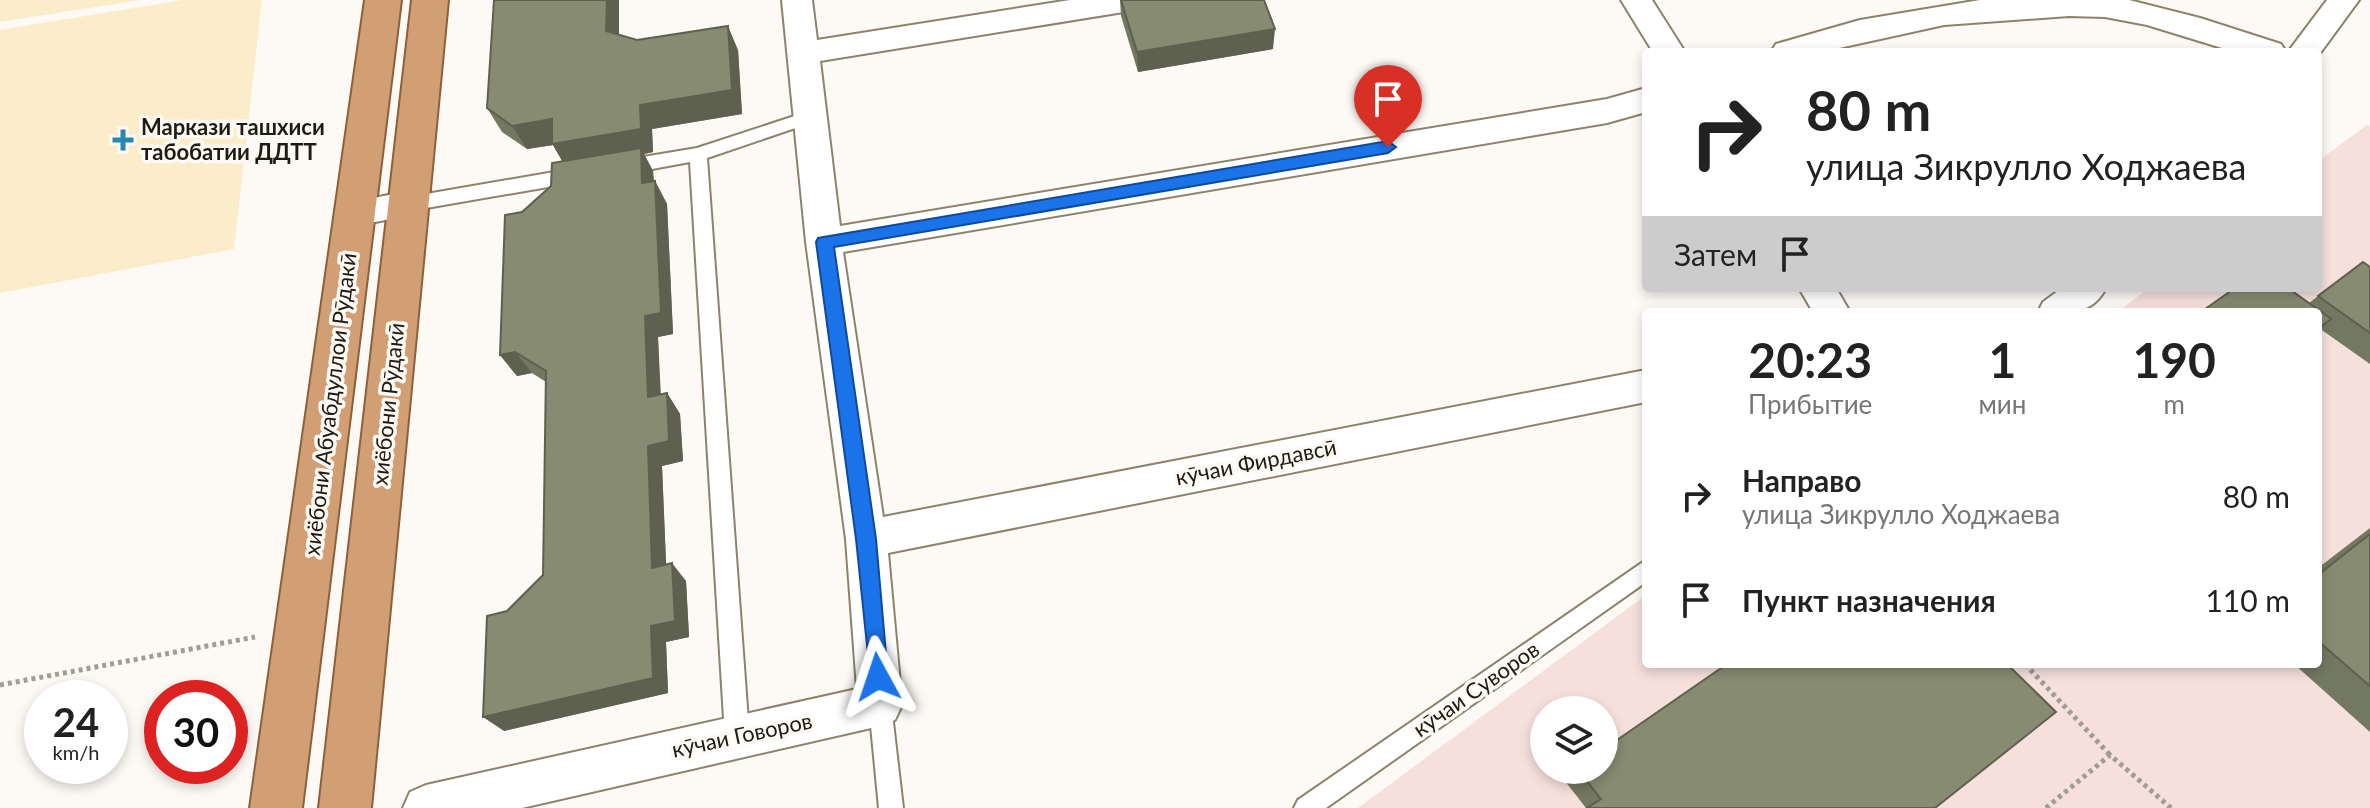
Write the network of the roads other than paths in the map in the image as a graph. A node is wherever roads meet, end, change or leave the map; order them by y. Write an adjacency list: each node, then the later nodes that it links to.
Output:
1 (383, 0): 16 (highway, хиёбони Абуабдуллои Рӯдакӣ)
2 (430, 0): 15 (highway, хиёбони Рӯдакӣ)
3 (797, 0): 11 (street)
4 (1136, 0): 11 (street)
5 (1636, 0): 7 (street)
6 (2344, 0): 10 (street)
7 (1666, 48)
8 (1799, 48): 9 (street)
9 (2258, 48)
10 (2307, 48)
11 (803, 53): 13 (street)
12 (1642, 101): 17 (street)
13 (810, 117): 14 (lane); 17 (street)
14 (698, 154): 15 (lane); 24 (lane)
15 (409, 204): 16 (street); 26 (highway, хиёбони Рӯдакӣ)
16 (355, 213): 25 (highway, хиёбони Абуабдуллои Рӯдакӣ)
17 (824, 242): 21 (street)
18 (2083, 292): 19 (street)
19 (2061, 308)
20 (1642, 387): 21 (street, кӯчаи Фирдавсӣ)
21 (866, 539): 23 (street)
22 (1642, 573): 29 (lane, кӯчаи Суворов)
23 (880, 705): 24 (street, кӯчаи Говоров); 28 (lane)
24 (737, 735): 27 (street, кӯчаи Говоров)
25 (276, 808)
26 (345, 808)
27 (426, 808)
28 (891, 808)
29 (1306, 808)

